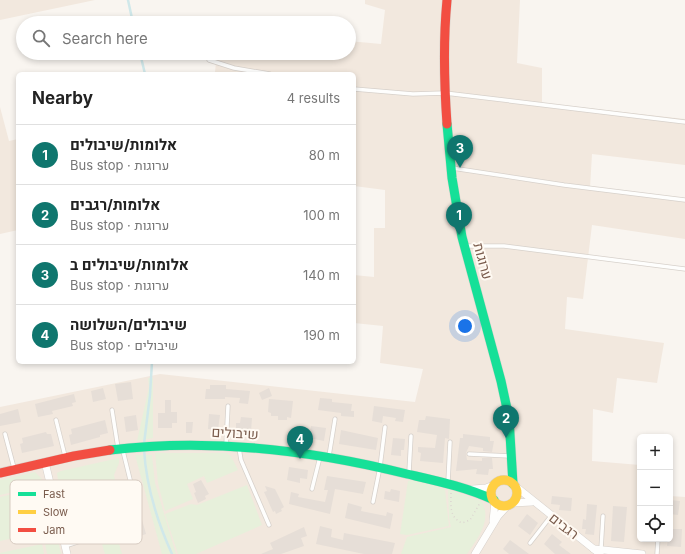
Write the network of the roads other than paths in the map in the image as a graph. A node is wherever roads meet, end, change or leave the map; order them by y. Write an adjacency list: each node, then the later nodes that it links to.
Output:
1 (447, 0): 5 (street, ערוגות)
2 (209, 60): 3 (lane)
3 (258, 72)
4 (356, 89): 5 (lane)
5 (445, 93): 6 (lane); 7 (street, ערוגות)
6 (685, 122)
7 (451, 168): 8 (lane); 9 (street, ערוגות)
8 (685, 200)
9 (464, 246): 10 (lane); 24 (street, ערוגות)
10 (685, 269)
11 (228, 406): 19 (lane)
12 (112, 410): 21 (lane)
13 (334, 419): 23 (lane)
14 (56, 420): 25 (lane)
15 (385, 427): 27 (lane)
16 (5, 434): 28 (lane)
17 (412, 436): 30 (lane)
18 (450, 442): 34 (lane)
19 (226, 446): 20 (street, שיבולים); 21 (street, שיבולים)
20 (239, 446): 23 (street, שיבולים); 44 (lane)
21 (120, 449): 25 (street, שיבולים); 32 (lane)
22 (469, 454): 24 (lane)
23 (325, 455): 27 (street, שיבולים); 36 (lane)
24 (510, 455): 33 (street, ערוגות); 35 (street, ערוגות)
25 (65, 458): 26 (street, שיבולים)
26 (45, 462): 28 (street, שיבולים); 31 (street)
27 (380, 467): 30 (street, שיבולים); 39 (lane)
28 (14, 469): 29 (street, שיבולים)
29 (0, 473)
30 (409, 474): 34 (street, שיבולים)
31 (49, 480)
32 (129, 480)
33 (496, 483): 35 (street); 37 (street, שיבולים); 38 (street)
34 (450, 484): 37 (street, שיבולים)
35 (514, 485): 40 (street, רגבים); 41 (street)
36 (312, 489)
37 (466, 489): 38 (street, שיבולים)
38 (495, 501): 41 (street); 45 (street)
39 (373, 502)
40 (534, 503): 41 (street); 42 (street, רגבים)
41 (510, 504): 45 (street)
42 (551, 516): 47 (lane); 50 (street, רגבים)
43 (603, 516): 50 (lane)
44 (269, 525)
45 (491, 527): 53 (street)
46 (658, 542): 55 (lane)
47 (530, 543)
48 (71, 544): 49 (lane)
49 (65, 546): 52 (street)
50 (596, 552): 51 (street)
51 (619, 553): 54 (street)
52 (67, 554)
53 (475, 554)
54 (642, 554)
55 (657, 554)

